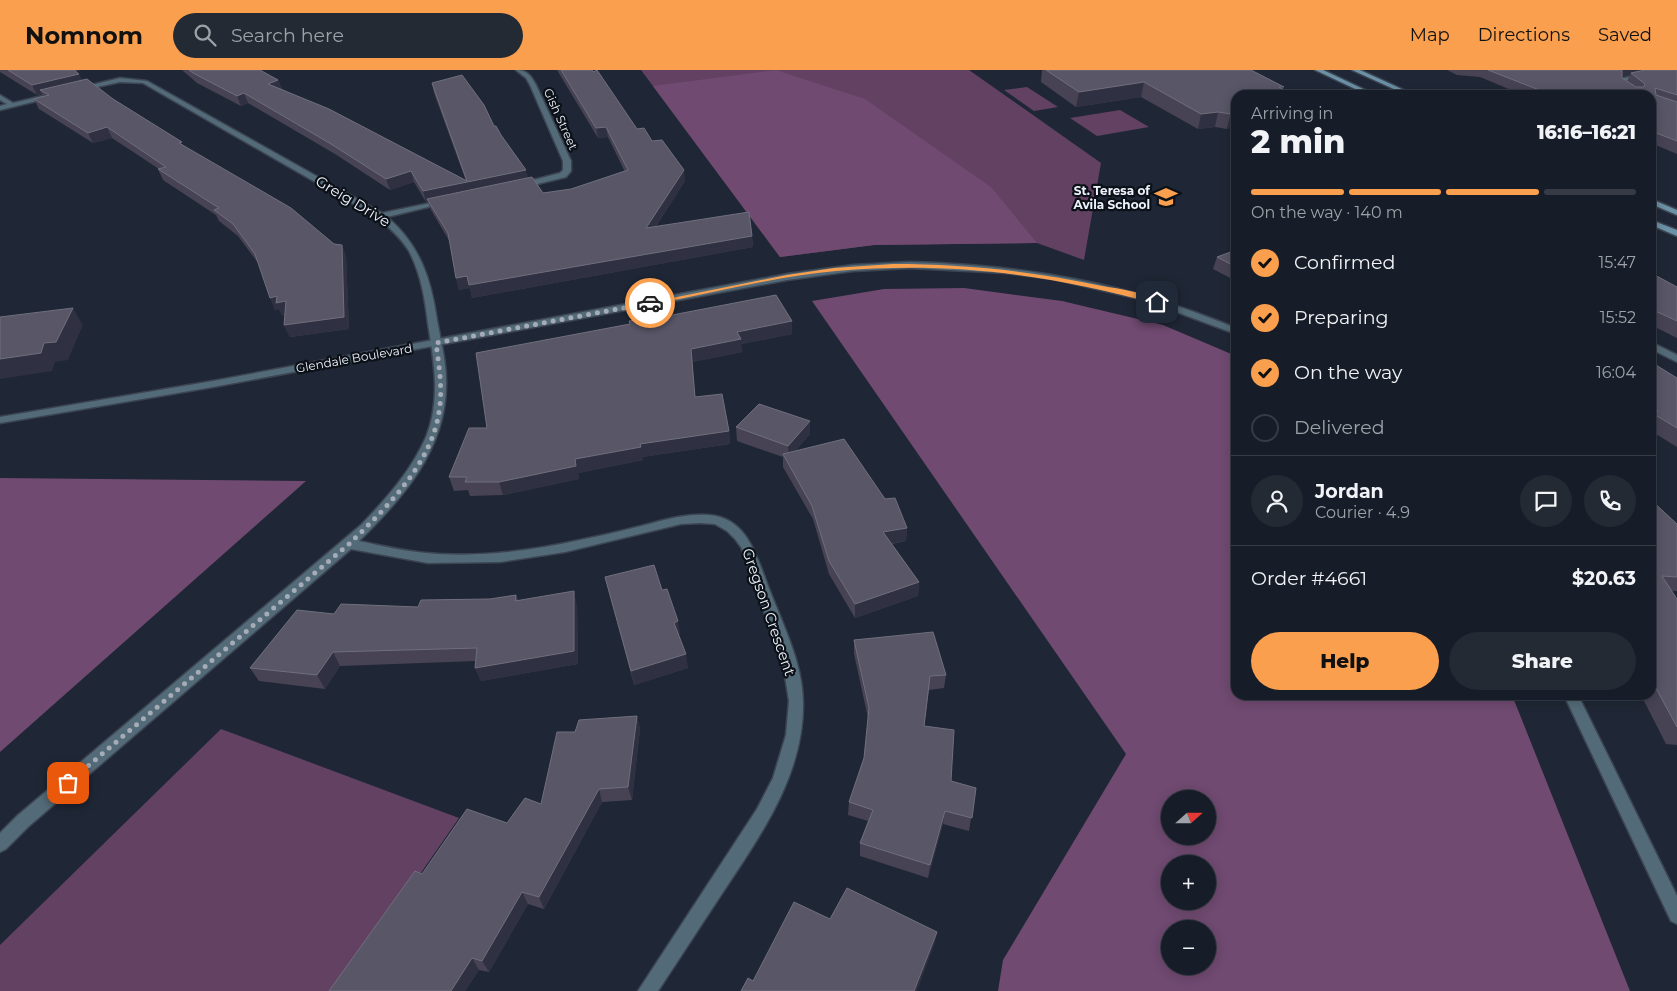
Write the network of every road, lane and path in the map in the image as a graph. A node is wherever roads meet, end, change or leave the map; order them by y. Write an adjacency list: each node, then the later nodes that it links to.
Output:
1 (520, 70): 13 (street, Gish Street)
2 (1318, 70): 5 (main road)
3 (1355, 70): 6 (main road)
4 (1672, 70): 7 (street)
5 (1362, 90)
6 (1401, 90)
7 (1628, 90)
8 (70, 91): 17 (street, Greig Drive)
9 (61, 93): 11 (street)
10 (0, 96): 11 (street)
11 (12, 105): 12 (street)
12 (0, 108)
13 (510, 188)
14 (455, 200): 17 (street)
15 (1656, 203): 16 (main road)
16 (1677, 212)
17 (382, 216): 21 (street, Greig Drive)
18 (1656, 224): 19 (main road)
19 (1677, 234)
20 (1231, 329): 21 (street, Glendale Boulevard)
21 (436, 343): 24 (street, Glendale Boulevard); 25 (street, Greig Drive)
22 (1656, 348): 23 (street)
23 (1677, 359)
24 (0, 420)
25 (349, 544): 27 (street, Greig Drive); 29 (street, Gregson Crescent)
26 (1573, 700): 28 (street)
27 (0, 844)
28 (1677, 915)
29 (647, 991)

